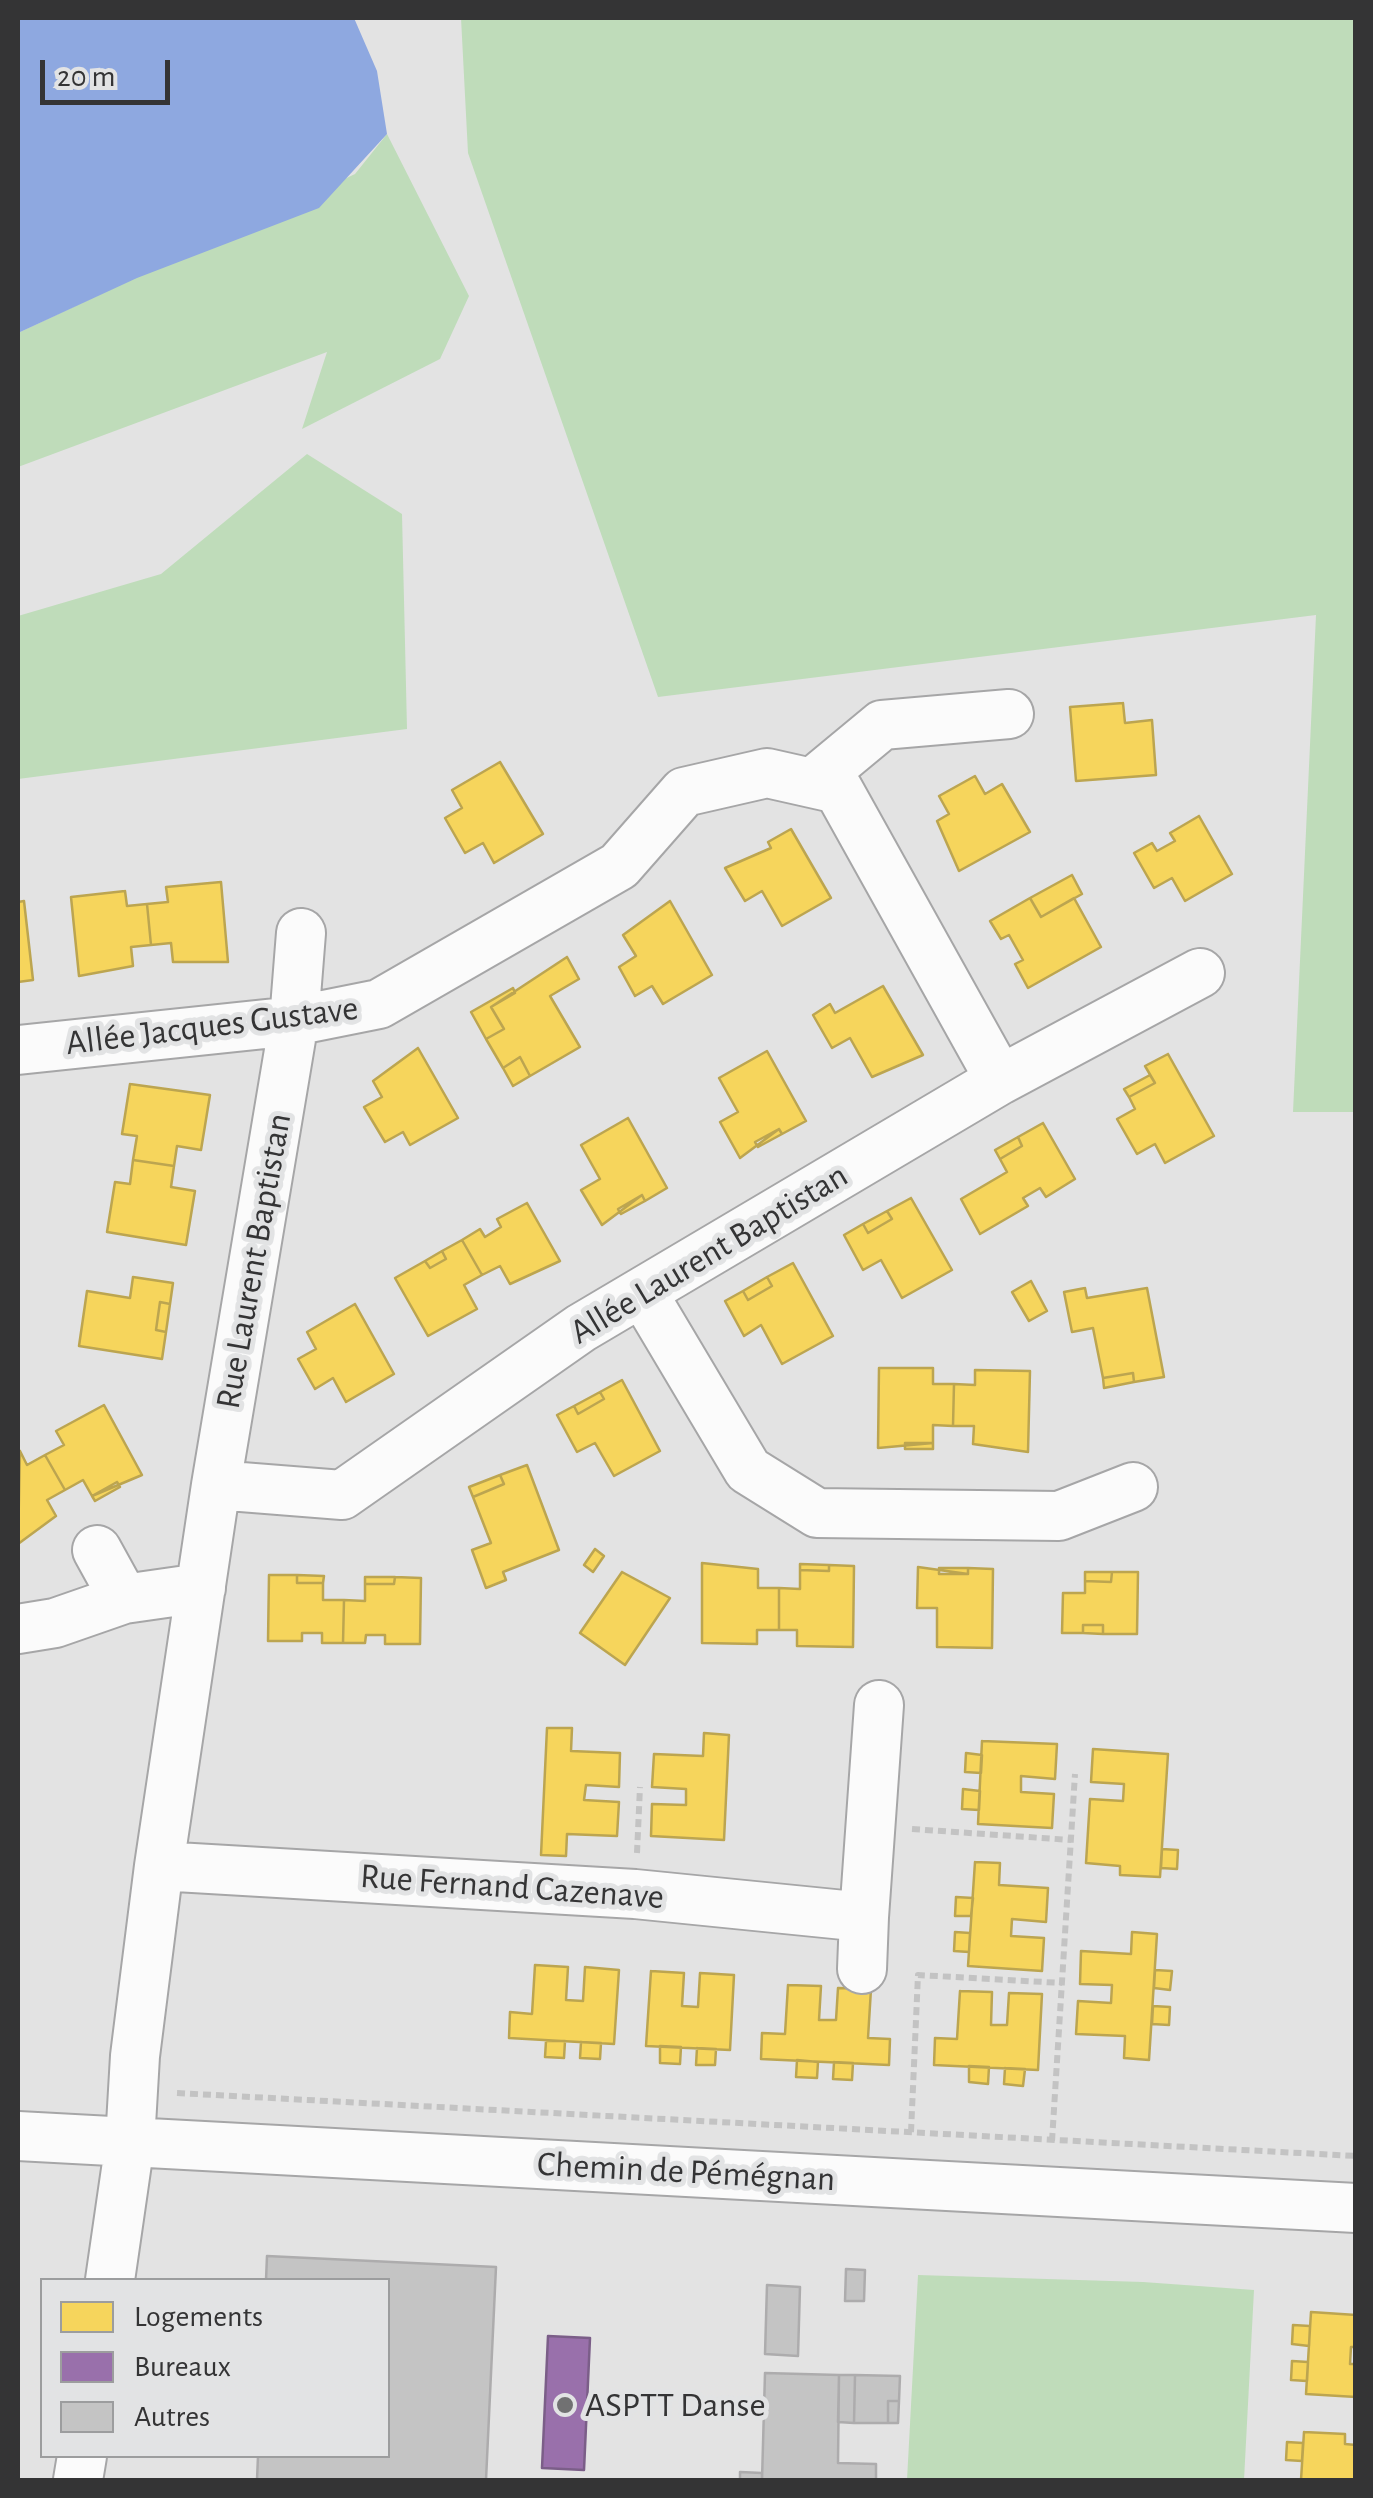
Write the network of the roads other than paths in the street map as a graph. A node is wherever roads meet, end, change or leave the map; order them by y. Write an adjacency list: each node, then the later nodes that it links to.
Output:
1 (1009, 714): 2 (street)
2 (812, 783): 5 (street, Allée Jacques Gustave); 7 (street, Allée Jacques Gustave)
3 (301, 933): 5 (street, Rue Laurent Baptistan)
4 (1200, 973): 7 (street, Allée Laurent Baptistan)
5 (294, 1021): 6 (street, Allée Jacques Gustave); 9 (street, Rue Laurent Baptistan)
6 (18, 1050)
7 (1000, 1080): 8 (street, Allée Laurent Baptistan)
8 (642, 1292): 9 (street, Allée Laurent Baptistan); 10 (street)
9 (216, 1485): 12 (street, Rue Laurent Baptistan)
10 (1133, 1487)
11 (97, 1550): 13 (street)
12 (200, 1588): 13 (street); 16 (street, Rue Laurent Baptistan)
13 (124, 1599): 14 (street)
14 (18, 1629)
15 (878, 1705): 17 (street)
16 (158, 1866): 17 (street, Rue Fernand Cazenave); 20 (street, Rue Laurent Baptistan)
17 (864, 1917): 18 (street)
18 (862, 1969)
19 (18, 2136): 20 (street, Chemin de Pémégnan)
20 (130, 2142): 21 (street, Chemin de Pémégnan); 22 (street, Rue Laurent Baptistan)
21 (1356, 2208)
22 (110, 2278)

